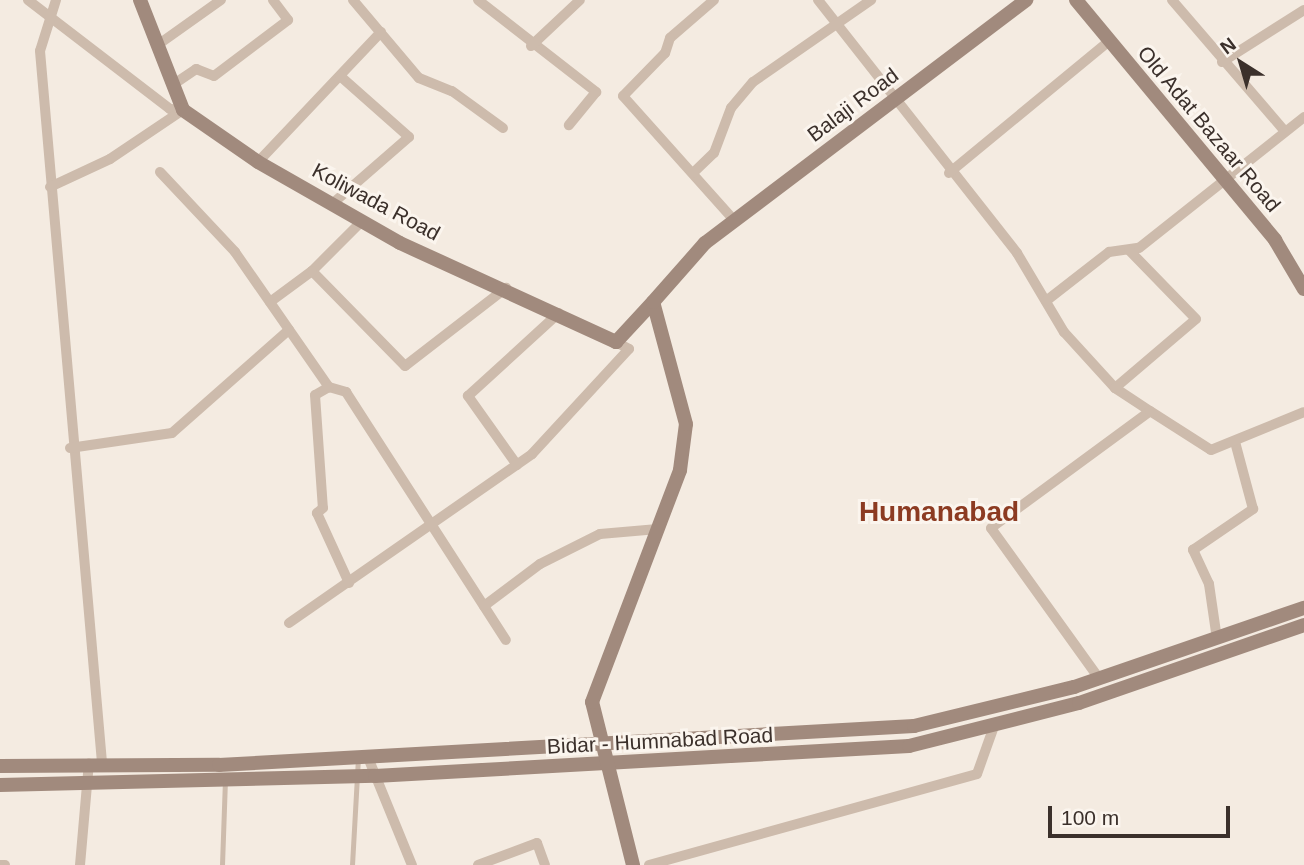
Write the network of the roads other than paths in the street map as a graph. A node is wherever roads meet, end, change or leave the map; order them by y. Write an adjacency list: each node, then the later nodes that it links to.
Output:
1 (28, 0): 16 (street)
2 (56, 0): 16 (street)
3 (140, 0): 20 (main road)
4 (221, 0): 20 (street)
5 (273, 0): 24 (street)
6 (353, 0): 18 (street)
7 (478, 0): 21 (street)
8 (580, 0): 21 (street)
9 (714, 0): 33 (street)
10 (818, 0): 17 (street)
11 (870, 0): 17 (street)
12 (1026, 0): 25 (main road, Balaji Road)
13 (1076, 0): 19 (main road, Old Adat Bazaar Road)
14 (1172, 0): 22 (street)
15 (1304, 10): 22 (street)
16 (50, 20): 26 (street); 36 (street)
17 (838, 24): 25 (street); 33 (street)
18 (381, 33): 23 (street); 29 (street)
19 (1109, 41): 34 (street); 35 (main road, Old Adat Bazaar Road)
20 (159, 44): 24 (main road)
21 (531, 46): 28 (street)
22 (1222, 62): 30 (street)
23 (340, 76): 31 (street); 37 (street)
24 (174, 84): 26 (main road)
25 (897, 99): 34 (street); 38 (main road, Balaji Road)
26 (183, 110): 31 (main road, Koliwada Road); 36 (street)
27 (1304, 117): 30 (street)
28 (569, 125)
29 (503, 128)
30 (1284, 130): 35 (street)
31 (258, 162): 37 (main road, Koliwada Road)
32 (160, 172): 44 (street)
33 (693, 173): 38 (street)
34 (949, 173): 46 (street)
35 (1222, 178): 40 (street); 43 (main road, Old Adat Bazaar Road)
36 (50, 187): 55 (street)
37 (332, 204): 39 (main road, Koliwada Road)
38 (734, 220): 45 (main road, Balaji Road)
39 (362, 221): 41 (street); 42 (main road, Koliwada Road)
40 (1129, 250): 46 (street); 51 (street)
41 (312, 271): 42 (street); 44 (street)
42 (506, 288): 47 (main road, Koliwada Road)
43 (1304, 289)
44 (270, 302): 48 (street)
45 (653, 302): 49 (main road); 58 (main road)
46 (1046, 302): 51 (street)
47 (559, 313): 49 (main road, Koliwada Road); 56 (street)
48 (289, 330): 50 (street); 55 (street)
49 (616, 342): 56 (street)
50 (329, 387): 57 (street); 59 (street)
51 (1115, 388): 52 (street)
52 (1150, 411): 54 (street); 66 (street)
53 (1304, 412): 54 (street)
54 (1235, 442): 64 (street)
55 (70, 449): 70 (street)
56 (517, 465): 57 (street)
57 (434, 527): 59 (street); 60 (street)
58 (658, 529): 60 (street); 68 (main road)
59 (349, 583): 62 (street)
60 (484, 606): 65 (street)
61 (1304, 607): 64 (main road, Bidar - Humnabad Road)
62 (289, 623)
63 (1304, 625): 67 (main road, Bidar - Humnabad Road)
64 (1217, 639): 66 (main road, Bidar - Humnabad Road)
65 (506, 640)
66 (1098, 677): 68 (main road, Bidar - Humnabad Road)
67 (993, 729): 73 (main road, Bidar - Humnabad Road); 89 (street)
68 (600, 747): 69 (main road, Bidar - Humnabad Road); 73 (main road)
69 (362, 756): 71 (main road, Bidar - Humnabad Road); 74 (lane); 75 (street)
70 (95, 763): 71 (main road, Bidar - Humnabad Road); 72 (main road, Bidar - Humnabad Road); 77 (street)
71 (225, 765): 76 (lane)
72 (0, 766)
73 (605, 766): 75 (main road, Bidar - Humnabad Road); 88 (main road)
74 (359, 776): 75 (main road, Bidar - Humnabad Road); 76 (main road, Bidar - Humnabad Road); 84 (lane)
75 (376, 776): 85 (street)
76 (225, 780): 77 (main road, Bidar - Humnabad Road); 83 (lane)
77 (87, 782): 78 (main road, Bidar - Humnabad Road); 82 (street)
78 (0, 785)
79 (544, 862): 86 (street); 87 (street)
80 (0, 865): 81 (street)
81 (5, 865)
82 (80, 865)
83 (222, 865)
84 (352, 865)
85 (412, 865)
86 (478, 865)
87 (531, 865)
88 (633, 865)
89 (649, 865)

